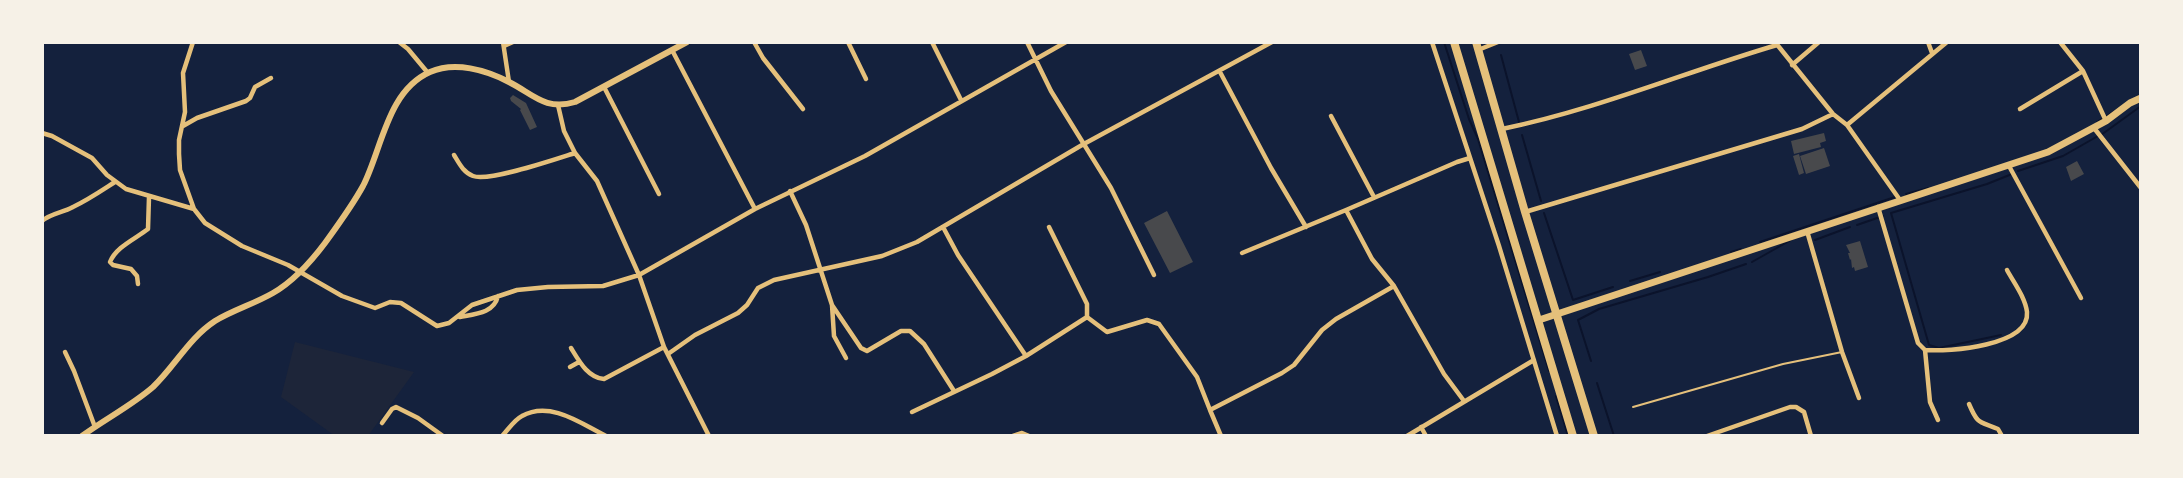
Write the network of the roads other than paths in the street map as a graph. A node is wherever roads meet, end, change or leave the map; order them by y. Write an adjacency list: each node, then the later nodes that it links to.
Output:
1 (193, 42): 41 (street)
2 (399, 42): 27 (street)
3 (513, 42): 19 (street)
4 (687, 42): 21 (street)
5 (754, 42): 35 (street)
6 (848, 42): 29 (street)
7 (932, 42): 33 (street)
8 (1026, 42): 23 (street)
9 (1066, 42): 23 (street)
10 (1272, 42): 26 (street)
11 (1432, 42): 48 (street)
12 (1454, 42): 81 (highway)
13 (1498, 42): 20 (street)
14 (1819, 42): 24 (street)
15 (1928, 42): 22 (street)
16 (1947, 42): 22 (street)
17 (2061, 42): 25 (street)
18 (1776, 43): 24 (street); 43 (street)
19 (504, 44): 30 (street)
20 (1477, 46): 43 (highway)
21 (672, 50): 31 (street); 59 (street)
22 (1932, 53): 40 (street)
23 (1036, 60): 33 (street); 45 (street)
24 (1792, 65): 37 (street)
25 (2083, 71): 36 (street); 39 (street)
26 (1220, 72): 45 (street); 65 (street)
27 (428, 73): 30 (street); 70 (street)
28 (271, 78): 41 (street)
29 (866, 79)
30 (509, 82): 34 (street)
31 (604, 87): 34 (street); 53 (street)
32 (2141, 98): 39 (main road)
33 (961, 100): 52 (street)
34 (558, 105): 46 (street)
35 (803, 109)
36 (2020, 109)
37 (1833, 114): 40 (street); 61 (street)
38 (1331, 116): 55 (street)
39 (2106, 121): 42 (main road)
40 (1847, 125): 56 (street)
41 (183, 126): 58 (street)
42 (2094, 128): 49 (main road); 51 (street)
43 (1502, 129): 61 (highway)
44 (42, 133): 50 (street)
45 (1082, 145): 63 (street); 72 (street)
46 (575, 153): 47 (street); 71 (street)
47 (454, 155)
48 (1470, 158): 55 (street); 90 (street)
49 (2009, 166): 56 (main road); 76 (street)
50 (115, 182): 54 (street); 62 (street)
51 (2141, 188)
52 (790, 191): 59 (street); 68 (street)
53 (659, 194)
54 (148, 197): 58 (street); 73 (street)
55 (1374, 197): 60 (street)
56 (1900, 200): 57 (main road)
57 (1878, 207): 66 (main road); 84 (street)
58 (194, 209): 70 (street)
59 (755, 209): 71 (street)
60 (1346, 210): 65 (street); 74 (street)
61 (1525, 212): 78 (highway)
62 (42, 221)
63 (943, 227): 68 (street); 88 (street)
64 (1049, 227): 79 (street)
65 (1306, 227): 67 (street)
66 (1807, 231): 78 (main road); 86 (street)
67 (1242, 253)
68 (821, 269): 77 (street); 87 (street)
69 (2007, 270): 84 (street)
70 (300, 273): 80 (street); 105 (street)
71 (639, 275): 75 (street); 82 (street)
72 (1154, 275)
73 (138, 284)
74 (1394, 286): 97 (street); 100 (street)
75 (498, 296): 80 (street); 80 (street)
76 (2081, 298)
77 (832, 304): 89 (street); 95 (street)
78 (1557, 315): 81 (main road); 118 (highway)
79 (1087, 317): 88 (street); 100 (street)
80 (457, 318)
81 (1539, 320): 93 (highway)
82 (664, 347): 87 (street); 91 (street)
83 (571, 348): 91 (street)
84 (1925, 350): 102 (street)
85 (65, 352): 105 (street)
86 (1842, 352): 96 (street); 99 (lane)
87 (668, 354): 110 (street)
88 (1026, 356): 95 (street)
89 (846, 358)
90 (1534, 360): 94 (street); 97 (street)
91 (579, 362): 92 (street)
92 (570, 367)
93 (1556, 382): 94 (street); 117 (highway)
94 (1542, 387): 116 (street)
95 (954, 391): 101 (street)
96 (1859, 398)
97 (1464, 401): 104 (street)
98 (1969, 404): 121 (street)
99 (1633, 407)
100 (1210, 410): 113 (street)
101 (912, 412)
102 (1938, 420)
103 (382, 423): 107 (street)
104 (1421, 427): 114 (street); 115 (street)
105 (95, 428): 106 (street)
106 (82, 436)
107 (443, 436)
108 (502, 436): 109 (street)
109 (606, 436)
110 (709, 436)
111 (1013, 436): 112 (street)
112 (1029, 436)
113 (1221, 436)
114 (1407, 436)
115 (1426, 436)
116 (1557, 436)
117 (1573, 436)
118 (1594, 436)
119 (1707, 436): 120 (street)
120 (1811, 436)
121 (2002, 436)

